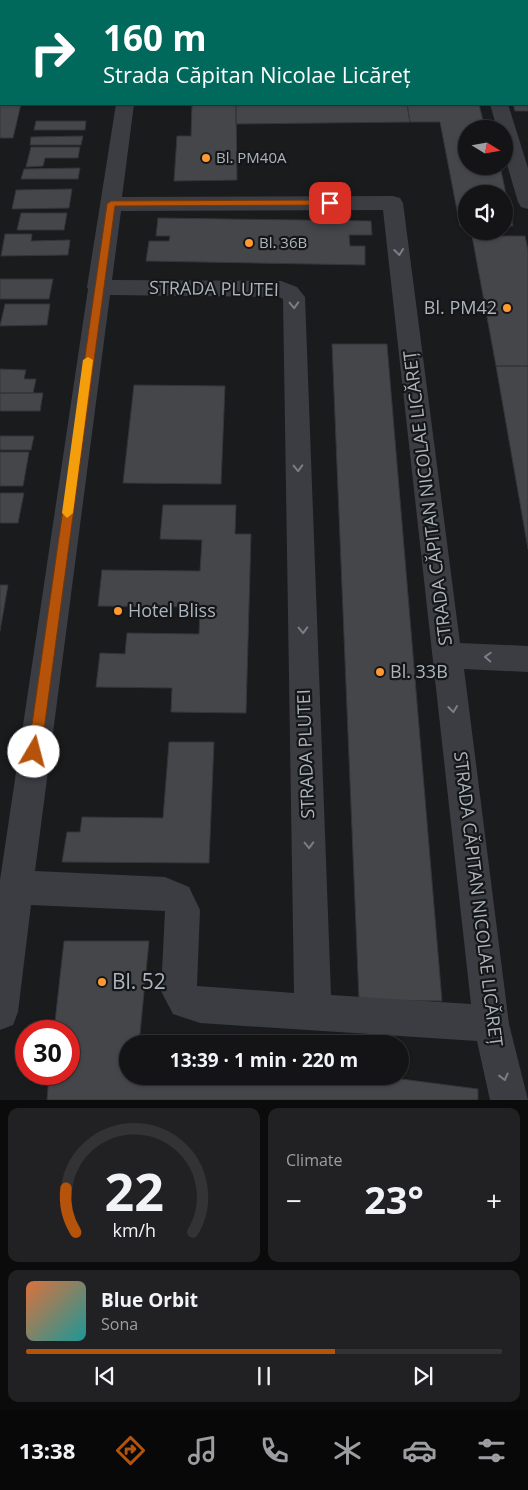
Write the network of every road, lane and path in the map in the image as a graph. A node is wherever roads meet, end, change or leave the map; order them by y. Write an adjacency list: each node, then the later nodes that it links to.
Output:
1 (125, 105): 4 (street)
2 (499, 105): 3 (street)
3 (528, 202)
4 (111, 204): 5 (street); 6 (street, STRADA CĂPITAN NICOLAE LICĂREȚ, one-way to 6)
5 (98, 287): 8 (street); 10 (street, STRADA PLUTEI, one-way to 10)
6 (447, 655): 7 (street, one-way to 6); 11 (street, STRADA CĂPITAN NICOLAE LICĂREȚ, one-way to 11)
7 (528, 659)
8 (16, 887): 9 (street); 10 (street)
9 (0, 1012)
10 (313, 1013): 11 (street)
11 (491, 1024): 12 (street, STRADA CĂPITAN NICOLAE LICĂREȚ, one-way to 12)
12 (509, 1100)

